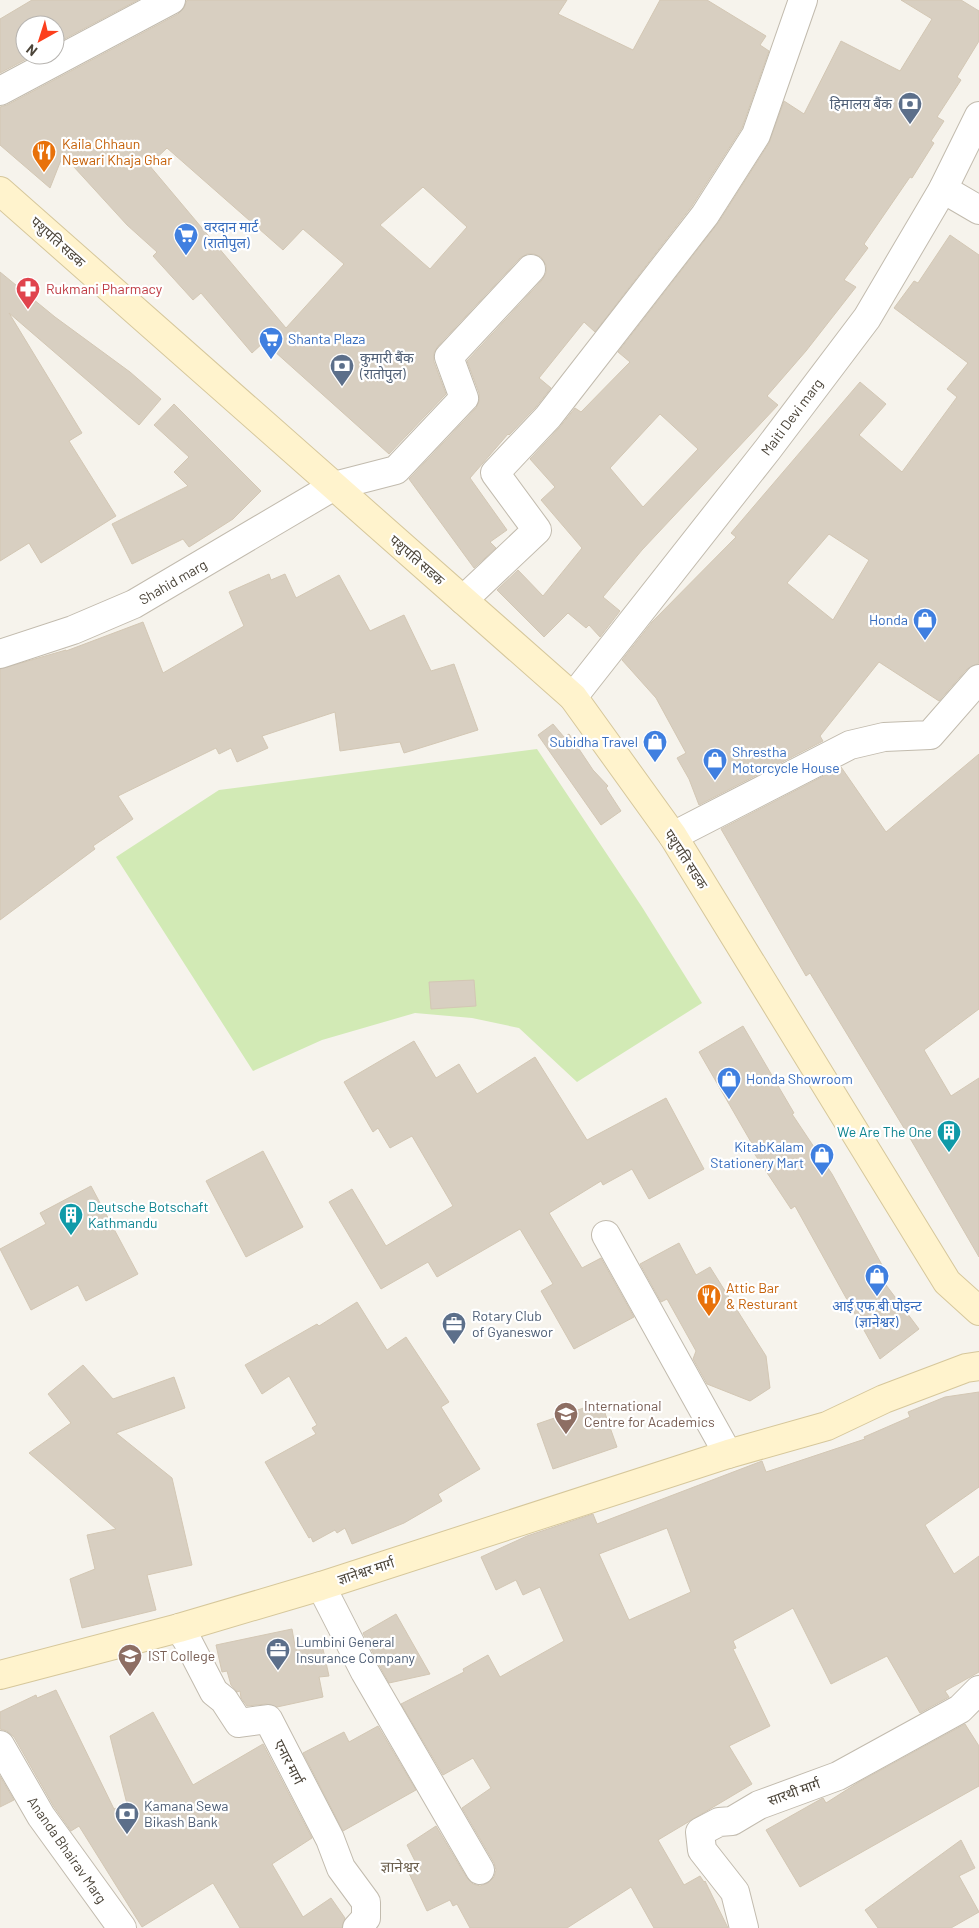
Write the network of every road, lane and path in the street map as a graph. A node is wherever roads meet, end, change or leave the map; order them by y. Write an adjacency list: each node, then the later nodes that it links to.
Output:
1 (171, 0): 3 (street)
2 (803, 0): 10 (street)
3 (0, 91)
4 (978, 122): 5 (street, Maiti Devi marg)
5 (943, 189): 7 (street); 13 (street, Maiti Devi marg)
6 (0, 191): 9 (main road, पशुपति सडक)
7 (979, 210)
8 (530, 269): 9 (street, Shahid marg)
9 (334, 486): 10 (main road, पशुपति सडक); 11 (street, Shahid marg)
10 (463, 600): 13 (main road, पशुपति सडक)
11 (0, 654)
12 (979, 679): 14 (street)
13 (573, 697): 14 (main road, पशुपति सडक)
14 (673, 836): 16 (main road, पशुपति सडक)
15 (606, 1235): 18 (street)
16 (979, 1311)
17 (979, 1366): 18 (main road, ज्ञानेश्वर मार्ग)
18 (728, 1454): 19 (main road, ज्ञानेश्वर मार्ग)
19 (321, 1586): 20 (main road, ज्ञानेश्वर मार्ग); 24 (street)
20 (178, 1628): 21 (main road, ज्ञानेश्वर मार्ग); 26 (street, एनार मार्ग)
21 (0, 1675)
22 (979, 1690): 27 (street, सारथी मार्ग)
23 (0, 1745): 25 (street, Ananda Bhairav Marg)
24 (480, 1870)
25 (122, 1928)
26 (357, 1928)
27 (744, 1928)

